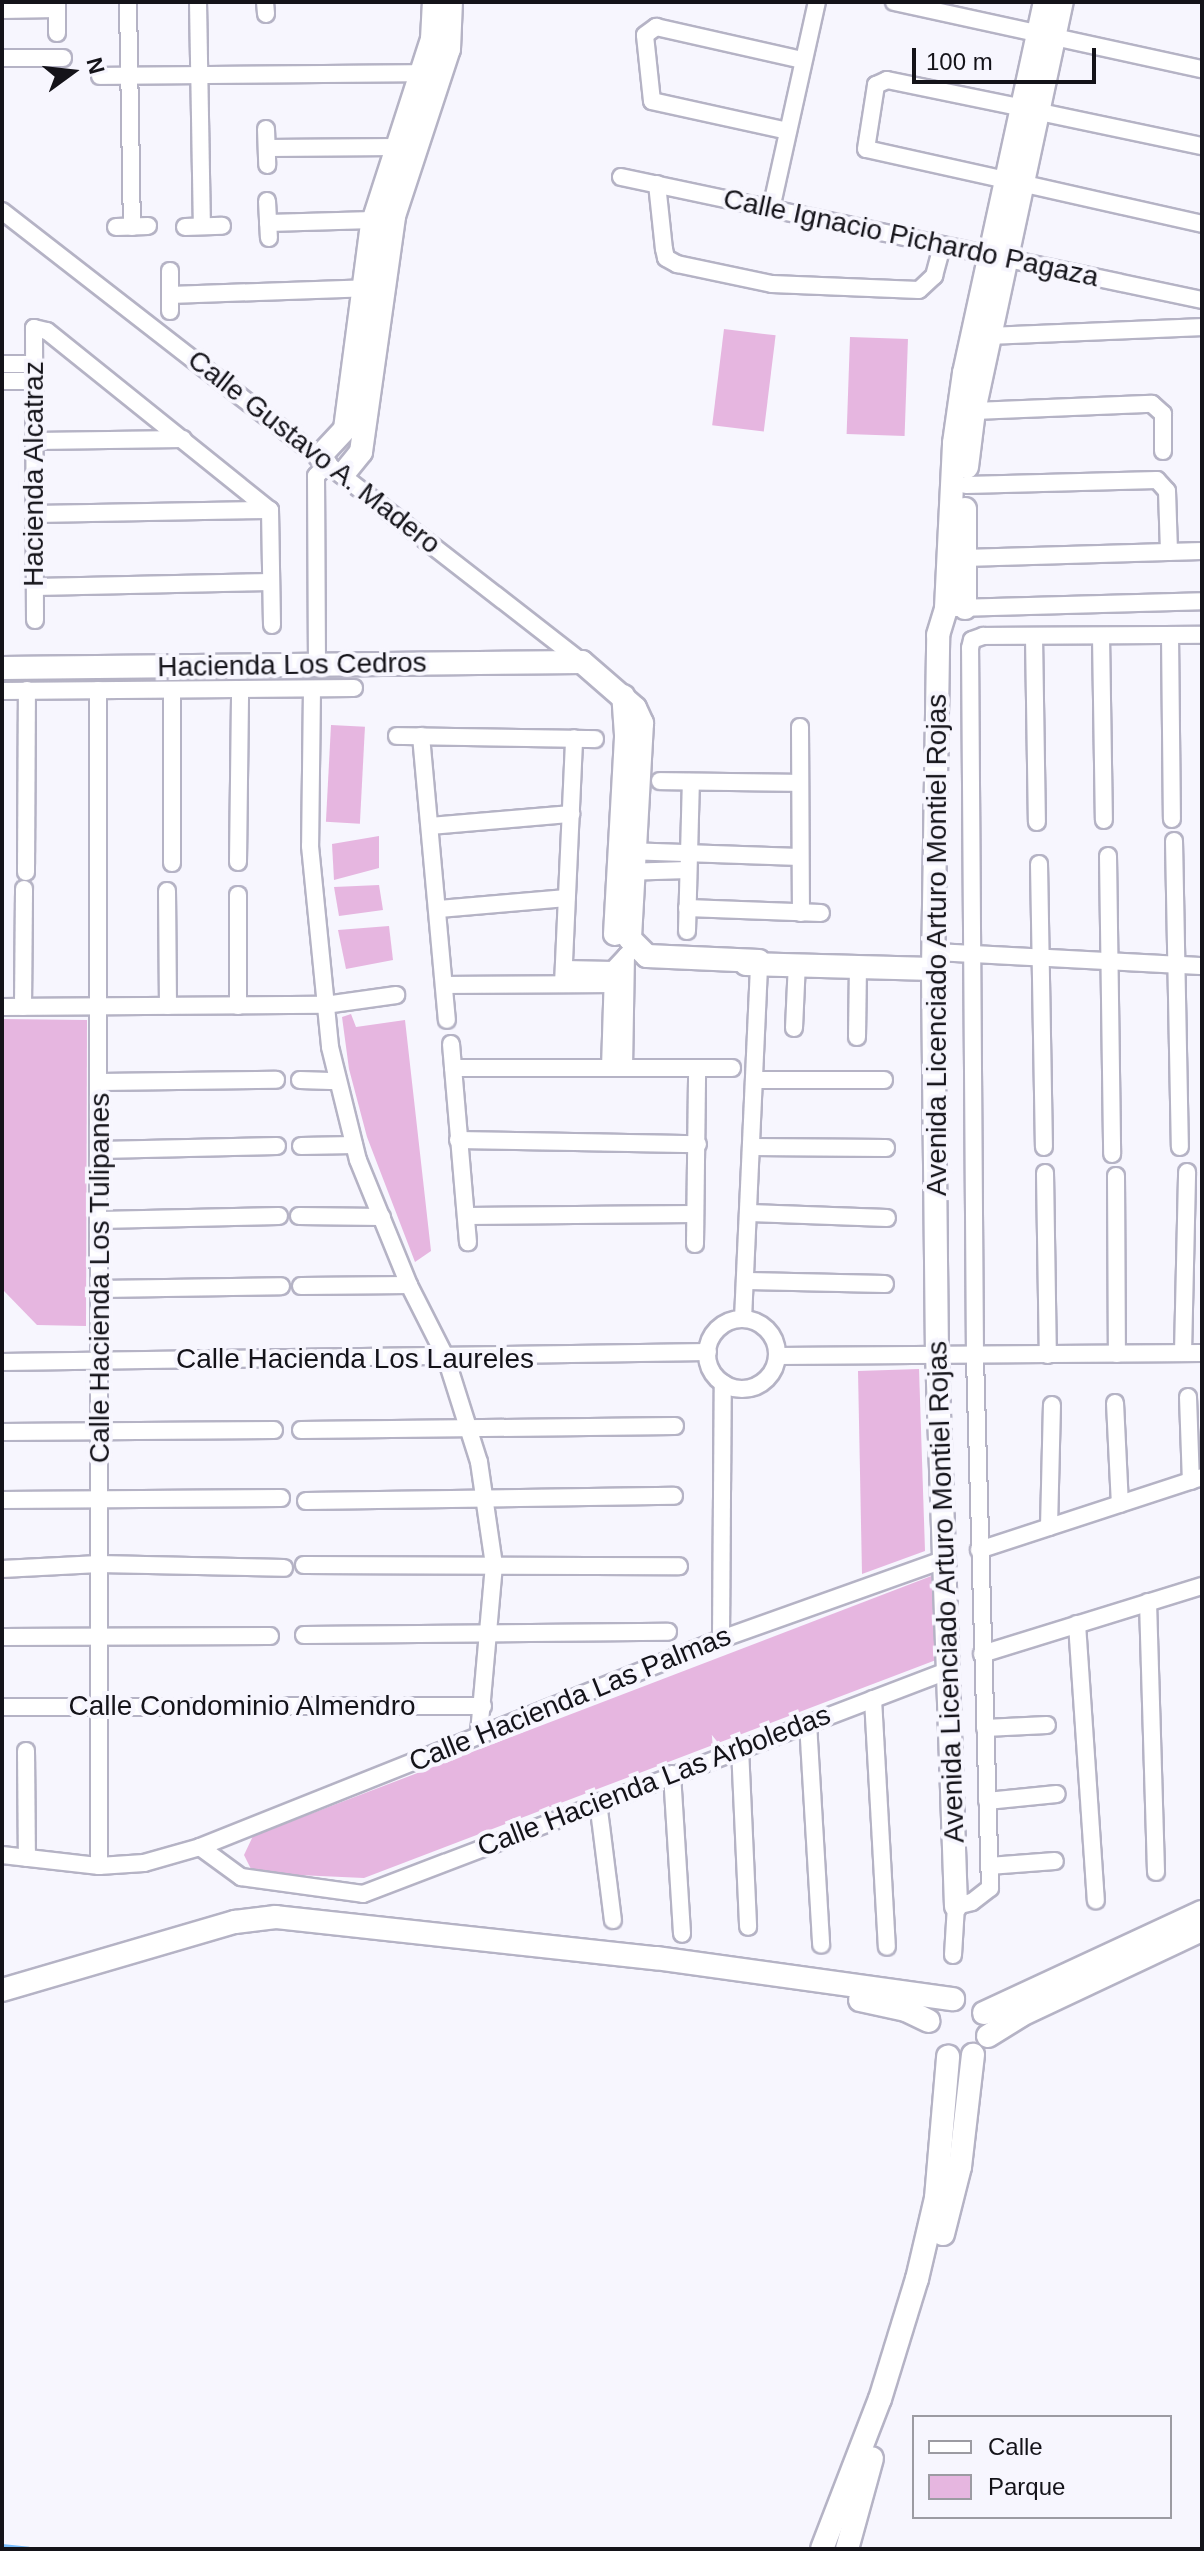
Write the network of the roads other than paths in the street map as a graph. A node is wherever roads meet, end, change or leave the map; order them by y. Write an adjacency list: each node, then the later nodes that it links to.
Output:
1 (128, 2): 19 (street)
2 (198, 2): 18 (street)
3 (434, 2): 17 (main road)
4 (451, 2): 17 (main road)
5 (817, 2): 15 (street)
6 (894, 2): 12 (street)
7 (1045, 2): 12 (main road, Avenida Licenciado Arturo Montiel Rojas)
8 (1062, 2): 12 (main road, Avenida Licenciado Arturo Montiel Rojas)
9 (57, 6): 10 (street); 11 (street)
10 (2, 10)
11 (57, 33)
12 (1048, 34): 16 (street); 21 (main road, Avenida Licenciado Arturo Montiel Rojas)
13 (2, 58): 14 (street)
14 (63, 58)
15 (803, 60): 23 (street); 23 (street)
16 (1202, 69)
17 (431, 73): 18 (street); 25 (main road); 39 (main road)
18 (199, 74): 19 (street); 34 (street)
19 (130, 75): 20 (street); 35 (street)
20 (100, 76)
21 (1032, 110): 24 (street); 27 (main road, Avenida Licenciado Arturo Montiel Rojas); 27 (street)
22 (266, 129): 25 (street)
23 (788, 131): 30 (street)
24 (1202, 146)
25 (397, 147): 32 (main road)
26 (621, 177): 28 (street, Calle Ignacio Pichardo Pagaza)
27 (1016, 182): 33 (street); 37 (main road, Avenida Licenciado Arturo Montiel Rojas)
28 (657, 184): 30 (street, Calle Ignacio Pichardo Pagaza); 36 (street)
29 (267, 201): 32 (street)
30 (771, 209): 36 (street, Calle Ignacio Pichardo Pagaza)
31 (2, 211): 50 (street, Calle Gustavo A. Madero)
32 (373, 220): 39 (main road)
33 (1202, 224)
34 (222, 226)
35 (132, 227)
36 (942, 246): 37 (street, Calle Ignacio Pichardo Pagaza)
37 (998, 258): 40 (street, Calle Ignacio Pichardo Pagaza); 42 (main road, Avenida Licenciado Arturo Montiel Rojas); 60 (main road, Avenida Licenciado Arturo Montiel Rojas)
38 (170, 271): 39 (street)
39 (374, 288): 50 (main road)
40 (1202, 300)
41 (1202, 327): 42 (street)
42 (990, 336): 46 (main road, Avenida Licenciado Arturo Montiel Rojas)
43 (2, 364): 44 (street)
44 (34, 372): 45 (street); 47 (street, Hacienda Alcatraz); 48 (street, Hacienda Alcatraz)
45 (2, 381)
46 (974, 411): 49 (street); 51 (main road, Avenida Licenciado Arturo Montiel Rojas)
47 (183, 439): 48 (street); 52 (street)
48 (35, 441): 53 (street, Hacienda Alcatraz)
49 (1163, 451)
50 (331, 464): 67 (street, Calle Gustavo A. Madero); 68 (street)
51 (966, 485): 55 (street); 56 (main road, Avenida Licenciado Arturo Montiel Rojas)
52 (270, 510): 53 (street); 57 (street)
53 (35, 514): 58 (street, Hacienda Alcatraz)
54 (1202, 551): 55 (street)
55 (1169, 552): 56 (street)
56 (964, 558): 60 (main road, Avenida Licenciado Arturo Montiel Rojas)
57 (271, 582): 58 (street); 62 (street)
58 (35, 587): 61 (street, Hacienda Alcatraz)
59 (1202, 601): 60 (street)
60 (956, 608): 111 (main road, Avenida Licenciado Arturo Montiel Rojas)
61 (35, 620)
62 (272, 625)
63 (1170, 635): 64 (street); 65 (street); 86 (street)
64 (1202, 635)
65 (1101, 636): 66 (street); 87 (street)
66 (1034, 637): 88 (street); 107 (street, Avenida Licenciado Arturo Montiel Rojas)
67 (582, 662): 68 (main road, Hacienda Los Cedros); 94 (main road, Calle Gustavo A. Madero)
68 (317, 665): 69 (main road, Hacienda Los Cedros)
69 (2, 668)
70 (354, 688): 72 (street)
71 (240, 689): 72 (street); 75 (street); 95 (street)
72 (312, 689): 120 (street)
73 (27, 690): 74 (street); 76 (street); 126 (street)
74 (98, 690): 75 (street); 121 (street, Calle Hacienda Los Tulipanes)
75 (172, 690): 96 (street)
76 (2, 691)
77 (800, 727): 84 (street)
78 (397, 736): 79 (street)
79 (421, 736): 80 (street); 89 (street)
80 (574, 738): 81 (street); 85 (street)
81 (595, 739)
82 (660, 781): 83 (street)
83 (691, 782): 84 (street); 91 (street)
84 (800, 783): 93 (street)
85 (571, 814): 89 (street); 101 (street)
86 (1172, 819)
87 (1104, 820)
88 (1037, 822)
89 (430, 826): 103 (street)
90 (1174, 841): 115 (street)
91 (688, 851): 93 (street); 94 (street); 98 (street)
92 (1108, 856): 109 (street)
93 (800, 857): 104 (street)
94 (627, 861): 98 (street); 113 (main road)
95 (238, 862)
96 (172, 863)
97 (1039, 864): 108 (street)
98 (688, 870): 102 (street)
99 (167, 891): 122 (street)
100 (238, 895): 123 (street)
101 (567, 898): 103 (street); 117 (street)
102 (687, 908): 104 (street); 106 (street)
103 (439, 909): 118 (street)
104 (801, 913): 105 (street)
105 (821, 913)
106 (687, 931)
107 (969, 954): 108 (street); 111 (street); 179 (street, Avenida Licenciado Arturo Montiel Rojas)
108 (1040, 956): 109 (street); 147 (street)
109 (1109, 960): 115 (street); 151 (street)
110 (759, 961): 112 (main road); 113 (main road); 137 (street)
111 (933, 961): 114 (main road); 176 (main road, Avenida Licenciado Arturo Montiel Rojas)
112 (797, 963): 114 (main road); 128 (street)
113 (621, 964): 117 (street); 124 (street); 124 (street)
114 (858, 965): 129 (street)
115 (1179, 965): 116 (street); 148 (street)
116 (1202, 966)
117 (564, 976): 118 (street)
118 (446, 985): 127 (street)
119 (396, 995): 120 (street)
120 (325, 1005): 123 (street); 139 (street)
121 (101, 1006): 122 (street); 126 (street); 140 (street, Calle Hacienda Los Tulipanes)
122 (168, 1006): 123 (street)
123 (238, 1006)
124 (618, 1006): 132 (street)
125 (2, 1007): 126 (street)
126 (23, 1007)
127 (447, 1020)
128 (794, 1028)
129 (857, 1037)
130 (451, 1044): 131 (street)
131 (453, 1068): 132 (street); 141 (street)
132 (617, 1068): 133 (street)
133 (697, 1068): 134 (street); 142 (street)
134 (732, 1068)
135 (276, 1080): 140 (street)
136 (300, 1080): 139 (street)
137 (754, 1080): 138 (street); 146 (street)
138 (884, 1080)
139 (338, 1081): 143 (street)
140 (100, 1082): 150 (street, Calle Hacienda Los Tulipanes)
141 (458, 1140): 142 (street); 159 (street)
142 (698, 1144): 156 (street)
143 (354, 1145): 145 (street); 160 (street)
144 (277, 1146): 150 (street)
145 (301, 1146)
146 (752, 1147): 149 (street); 155 (street)
147 (1044, 1147)
148 (1180, 1147)
149 (886, 1148)
150 (100, 1150): 162 (street, Calle Hacienda Los Tulipanes)
151 (1112, 1154)
152 (1187, 1172): 173 (street)
153 (1045, 1173): 177 (street)
154 (1116, 1176): 175 (street)
155 (750, 1213): 161 (street); 165 (street)
156 (694, 1214): 159 (street); 164 (street)
157 (279, 1216): 162 (street)
158 (299, 1216): 160 (street)
159 (466, 1216): 163 (street)
160 (382, 1217): 167 (street)
161 (887, 1218)
162 (99, 1220): 170 (street, Calle Hacienda Los Tulipanes)
163 (468, 1242)
164 (695, 1244)
165 (748, 1281): 166 (street); 171 (street)
166 (885, 1284)
167 (409, 1285): 169 (street); 180 (street)
168 (281, 1286): 170 (street)
169 (301, 1286)
170 (100, 1289): 181 (street, Calle Hacienda Los Tulipanes)
171 (743, 1319): 172 (street); 178 (street)
172 (708, 1352): 180 (street, Calle Hacienda Los Laureles); 183 (street)
173 (1183, 1353): 174 (street); 175 (street)
174 (1202, 1353)
175 (1117, 1354): 177 (street)
176 (937, 1355): 178 (street); 179 (street); 203 (main road, Avenida Licenciado Arturo Montiel Rojas)
177 (1048, 1355): 179 (street)
178 (777, 1356): 183 (street)
179 (975, 1356): 202 (street, Avenida Licenciado Arturo Montiel Rojas)
180 (446, 1358): 181 (street, Calle Hacienda Los Laureles); 187 (street)
181 (100, 1361): 182 (street, Calle Hacienda Los Laureles); 191 (street, Calle Hacienda Los Tulipanes)
182 (2, 1362)
183 (723, 1383): 219 (street)
184 (1188, 1397): 193 (street)
185 (1115, 1403): 200 (street)
186 (1052, 1405): 201 (street)
187 (468, 1425): 188 (street); 190 (street); 197 (street)
188 (675, 1426)
189 (274, 1430): 191 (street)
190 (301, 1430)
191 (99, 1431): 192 (street); 195 (street, Calle Hacienda Los Tulipanes)
192 (2, 1432)
193 (1196, 1479): 200 (street)
194 (674, 1496): 197 (street)
195 (99, 1497): 196 (street); 198 (street); 204 (street, Calle Hacienda Los Tulipanes)
196 (281, 1498)
197 (484, 1498): 199 (street); 206 (street)
198 (2, 1500)
199 (306, 1501)
200 (1120, 1504): 201 (street)
201 (1049, 1527): 202 (street)
202 (979, 1550): 220 (street, Avenida Licenciado Arturo Montiel Rojas)
203 (943, 1560): 219 (street, Calle Hacienda Las Palmas); 221 (main road, Avenida Licenciado Arturo Montiel Rojas)
204 (99, 1564): 208 (street); 209 (street); 214 (street, Calle Hacienda Los Tulipanes)
205 (304, 1565): 206 (street)
206 (494, 1565): 207 (street); 218 (street)
207 (679, 1566)
208 (284, 1568)
209 (2, 1569)
210 (1202, 1586): 211 (street)
211 (1148, 1602): 212 (street); 242 (street)
212 (1077, 1624): 220 (street); 243 (street)
213 (668, 1632): 218 (street)
214 (99, 1634): 216 (street); 217 (street); 225 (street, Calle Hacienda Los Tulipanes)
215 (304, 1635): 218 (street)
216 (270, 1636)
217 (2, 1637)
218 (490, 1637): 223 (street)
219 (721, 1639): 229 (street, Calle Hacienda Las Palmas)
220 (982, 1654): 228 (street, Avenida Licenciado Arturo Montiel Rojas)
221 (947, 1671): 222 (street, Calle Hacienda Las Arboledas); 244 (main road, Avenida Licenciado Arturo Montiel Rojas)
222 (873, 1699): 226 (street, Calle Hacienda Las Arboledas); 251 (street)
223 (483, 1706): 225 (street, Calle Condominio Almendro); 229 (street)
224 (2, 1707): 225 (street, Calle Condominio Almendro)
225 (99, 1707): 240 (street, Calle Hacienda Los Tulipanes)
226 (808, 1723): 230 (street, Calle Hacienda Las Arboledas); 250 (street)
227 (1047, 1725): 228 (street)
228 (985, 1728): 234 (street, Avenida Licenciado Arturo Montiel Rojas)
229 (479, 1734): 236 (street, Calle Hacienda Las Palmas)
230 (740, 1748): 232 (street, Calle Hacienda Las Arboledas); 247 (street)
231 (26, 1751): 238 (street)
232 (672, 1774): 235 (street, Calle Hacienda Las Arboledas); 249 (street)
233 (1057, 1794): 234 (street)
234 (987, 1801): 241 (street, Avenida Licenciado Arturo Montiel Rojas)
235 (598, 1802): 236 (street, Calle Hacienda Las Arboledas); 246 (street)
236 (200, 1847): 240 (street, Calle Hacienda Las Palmas)
237 (2, 1855): 238 (street, Calle Hacienda Las Palmas)
238 (27, 1858): 240 (street, Calle Hacienda Las Palmas)
239 (1055, 1861): 241 (street)
240 (99, 1866)
241 (989, 1866): 244 (street, Avenida Licenciado Arturo Montiel Rojas)
242 (1156, 1872)
243 (1096, 1900)
244 (956, 1906): 252 (street)
245 (1202, 1912): 257 (main road)
246 (613, 1920)
247 (748, 1927)
248 (1202, 1930): 257 (main road)
249 (682, 1934)
250 (821, 1945)
251 (887, 1947)
252 (953, 1955)
253 (2, 1990): 254 (main road)
254 (953, 1999): 256 (main road); 257 (main road)
255 (2, 2000): 256 (main road)
256 (929, 2021): 259 (main road)
257 (986, 2024): 258 (main road)
258 (973, 2055): 259 (main road); 260 (main road)
259 (948, 2057): 261 (main road)
260 (851, 2543)
261 (822, 2549)

